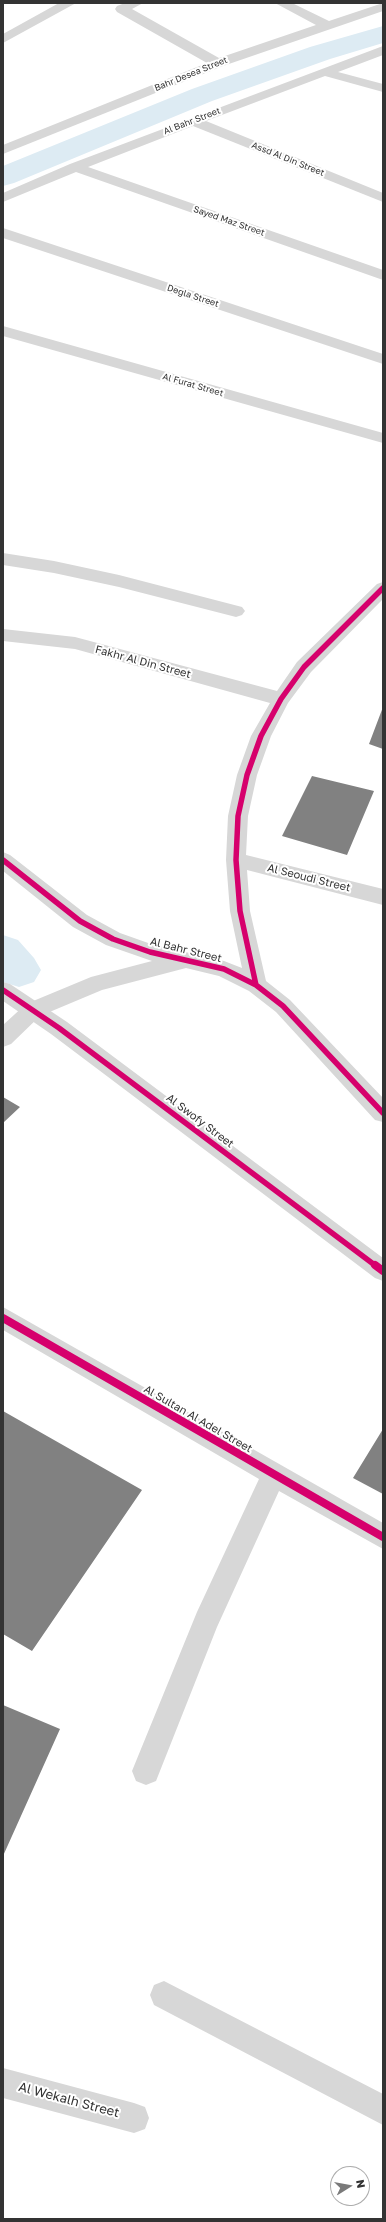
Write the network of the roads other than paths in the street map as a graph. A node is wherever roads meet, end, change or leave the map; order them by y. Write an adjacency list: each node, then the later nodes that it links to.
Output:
1 (68, 3): 6 (street)
2 (136, 3): 8 (street)
3 (282, 3): 5 (street)
4 (383, 7): 5 (street, Bahr Desea Street)
5 (328, 26): 8 (street, Bahr Desea Street)
6 (3, 39)
7 (383, 50): 9 (street, Al Bahr Street)
8 (218, 63): 12 (street, Bahr Desea Street)
9 (324, 72): 10 (street); 11 (street, Al Bahr Street)
10 (383, 88)
11 (193, 121): 13 (street, Al Bahr Street); 15 (street, Assd Al Din Street)
12 (3, 150)
13 (75, 167): 14 (street, Al Bahr Street); 17 (street, Sayed Maz Street)
14 (3, 198)
15 (383, 198)
16 (3, 233): 19 (street, Degla Street)
17 (383, 275)
18 (3, 331): 20 (street, Al Furat Street)
19 (383, 359)
20 (383, 438)
21 (3, 559): 23 (street)
22 (383, 588): 25 (street)
23 (236, 611)
24 (3, 635): 25 (street, Fakhr Al Din Street)
25 (281, 699): 27 (street)
26 (3, 860): 29 (street, Al Bahr Street)
27 (236, 860): 28 (street, Al Seoudi Street); 30 (street)
28 (383, 897)
29 (189, 960): 30 (street, Al Bahr Street); 32 (street)
30 (256, 985): 34 (street, Al Bahr Street)
31 (3, 990): 32 (street, Al Swofy Street)
32 (33, 1010): 33 (street); 35 (street, Al Swofy Street)
33 (3, 1038)
34 (383, 1113)
35 (383, 1270)
36 (3, 1318): 37 (street, Al Sultan Al Adel Street)
37 (274, 1475): 38 (street, Al Sultan Al Adel Street); 39 (street)
38 (383, 1537)
39 (146, 1771)
40 (164, 1995): 42 (street)
41 (3, 2083): 43 (street, Al Wekalh Street)
42 (383, 2110)
43 (134, 2118)

